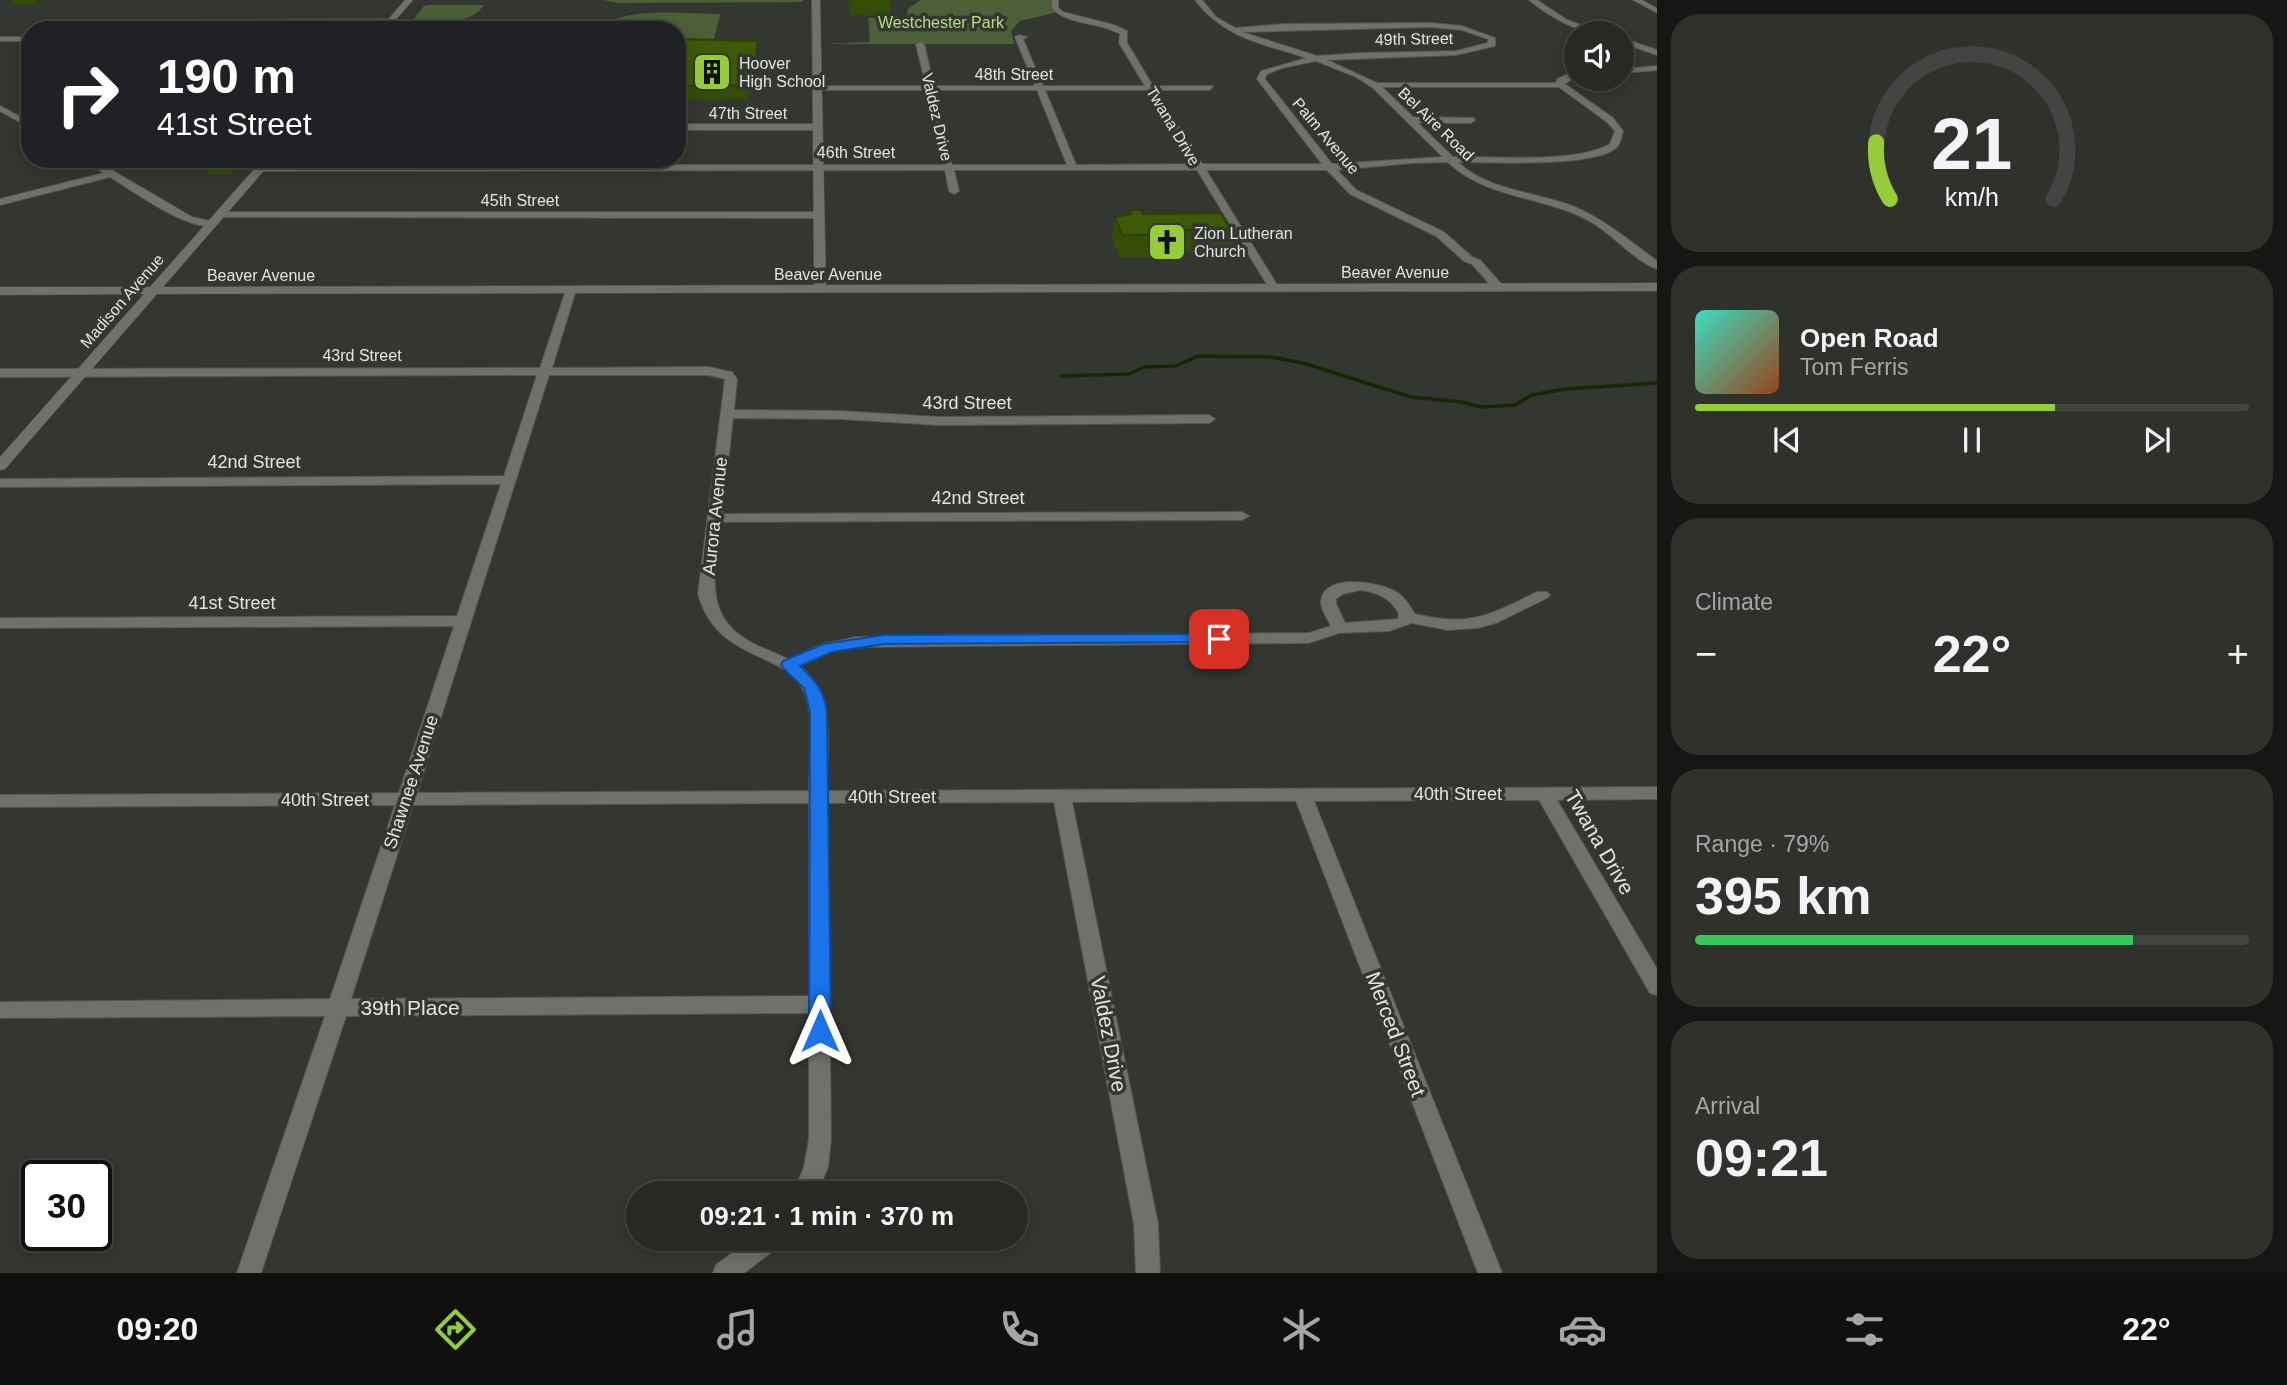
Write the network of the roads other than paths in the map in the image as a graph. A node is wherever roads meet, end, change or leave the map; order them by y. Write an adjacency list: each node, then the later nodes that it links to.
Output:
1 (409, 0): 8 (street)
2 (816, 0): 23 (street)
3 (1055, 0): 26 (street, Twana Drive)
4 (1198, 0): 10 (street, Bel Aire Road)
5 (1532, 0): 9 (street)
6 (1637, 0): 7 (street)
7 (1657, 11)
8 (390, 21)
9 (1565, 21)
10 (1236, 30): 17 (street, Bel Aire Road); 17 (street, 49th Street)
11 (1023, 37): 25 (street)
12 (0, 38): 13 (street)
13 (21, 38)
14 (920, 44): 24 (street, Valdez Drive)
15 (1634, 44): 16 (street)
16 (1657, 53)
17 (1324, 59): 21 (street, Bel Aire Road); 36 (street, Palm Avenue)
18 (1657, 68): 19 (street)
19 (1634, 70)
20 (1564, 78): 22 (street)
21 (1375, 85): 22 (street); 29 (street, Bel Aire Road)
22 (1561, 85): 34 (street, 46th Street)
23 (817, 88): 24 (street, 48th Street); 32 (street)
24 (930, 88): 25 (street, 48th Street); 40 (street, Valdez Drive)
25 (1040, 88): 26 (street, 48th Street); 41 (street)
26 (1150, 88): 27 (street, 48th Street); 42 (street, Twana Drive)
27 (1210, 88)
28 (0, 108): 31 (street)
29 (1410, 120): 30 (street); 34 (street, Bel Aire Road)
30 (1471, 120)
31 (21, 121)
32 (818, 127): 33 (street, 47th Street); 39 (street)
33 (686, 128)
34 (1450, 160): 36 (street, 46th Street); 48 (street, Bel Aire Road)
35 (686, 167): 39 (street, 46th Street)
36 (1329, 167): 42 (street, 46th Street); 51 (street, Palm Avenue)
37 (101, 168): 43 (street, 45th Street)
38 (262, 168): 47 (street, Madison Avenue)
39 (818, 168): 40 (street, 46th Street); 46 (street)
40 (949, 168): 41 (street, 46th Street); 44 (street, Valdez Drive)
41 (1073, 168): 42 (street, 46th Street)
42 (1198, 168): 50 (street, Twana Drive)
43 (111, 174): 45 (street); 47 (street, 45th Street)
44 (954, 191)
45 (0, 202)
46 (819, 215): 47 (street, 45th Street); 52 (street)
47 (217, 219): 55 (street, Madison Avenue)
48 (1657, 266)
49 (1657, 287): 51 (street, Beaver Avenue)
50 (1273, 288): 51 (street, Beaver Avenue); 52 (street, Beaver Avenue)
51 (1499, 288)
52 (820, 289): 53 (street, Beaver Avenue)
53 (570, 290): 55 (street, Beaver Avenue); 56 (street, Shawnee Avenue)
54 (0, 291): 55 (street, Beaver Avenue)
55 (154, 291): 58 (street, Madison Avenue)
56 (544, 372): 58 (street, 43rd Street); 59 (street, 43rd Street); 63 (street, Shawnee Avenue)
57 (0, 373): 58 (street, 43rd Street)
58 (82, 373): 62 (street, Madison Avenue)
59 (725, 373): 60 (street, Aurora Avenue)
60 (726, 414): 61 (street, 43rd Street); 66 (street, Aurora Avenue)
61 (1209, 419)
62 (0, 466)
63 (509, 480): 64 (street, 42nd Street); 69 (street, Shawnee Avenue)
64 (0, 483)
65 (1242, 516): 66 (street, 42nd Street)
66 (714, 518): 72 (street, Aurora Avenue)
67 (1542, 595): 68 (street)
68 (1407, 617): 71 (street); 71 (street)
69 (463, 621): 70 (street, 41st Street); 78 (street, Shawnee Avenue)
70 (0, 623)
71 (1340, 628): 72 (street)
72 (789, 665): 76 (street, Aurora Avenue)
73 (1657, 793): 74 (street, 40th Street)
74 (1545, 794): 75 (street, 40th Street); 80 (street, Twana Drive)
75 (1303, 795): 77 (street, 40th Street); 89 (street, Merced Street)
76 (819, 797): 77 (street, 40th Street); 78 (street, 40th Street); 81 (street, Aurora Avenue)
77 (1062, 797): 88 (street, Valdez Drive)
78 (405, 799): 79 (street, 40th Street); 82 (street, Shawnee Avenue)
79 (0, 801)
80 (1657, 987)
81 (820, 1004): 82 (street, 39th Place); 84 (street, Aurora Avenue)
82 (338, 1008): 83 (street, 39th Place); 86 (street, Shawnee Avenue)
83 (0, 1010)
84 (810, 1181)
85 (753, 1251): 87 (street)
86 (249, 1273)
87 (725, 1273)
88 (1148, 1273)
89 (1490, 1273)

